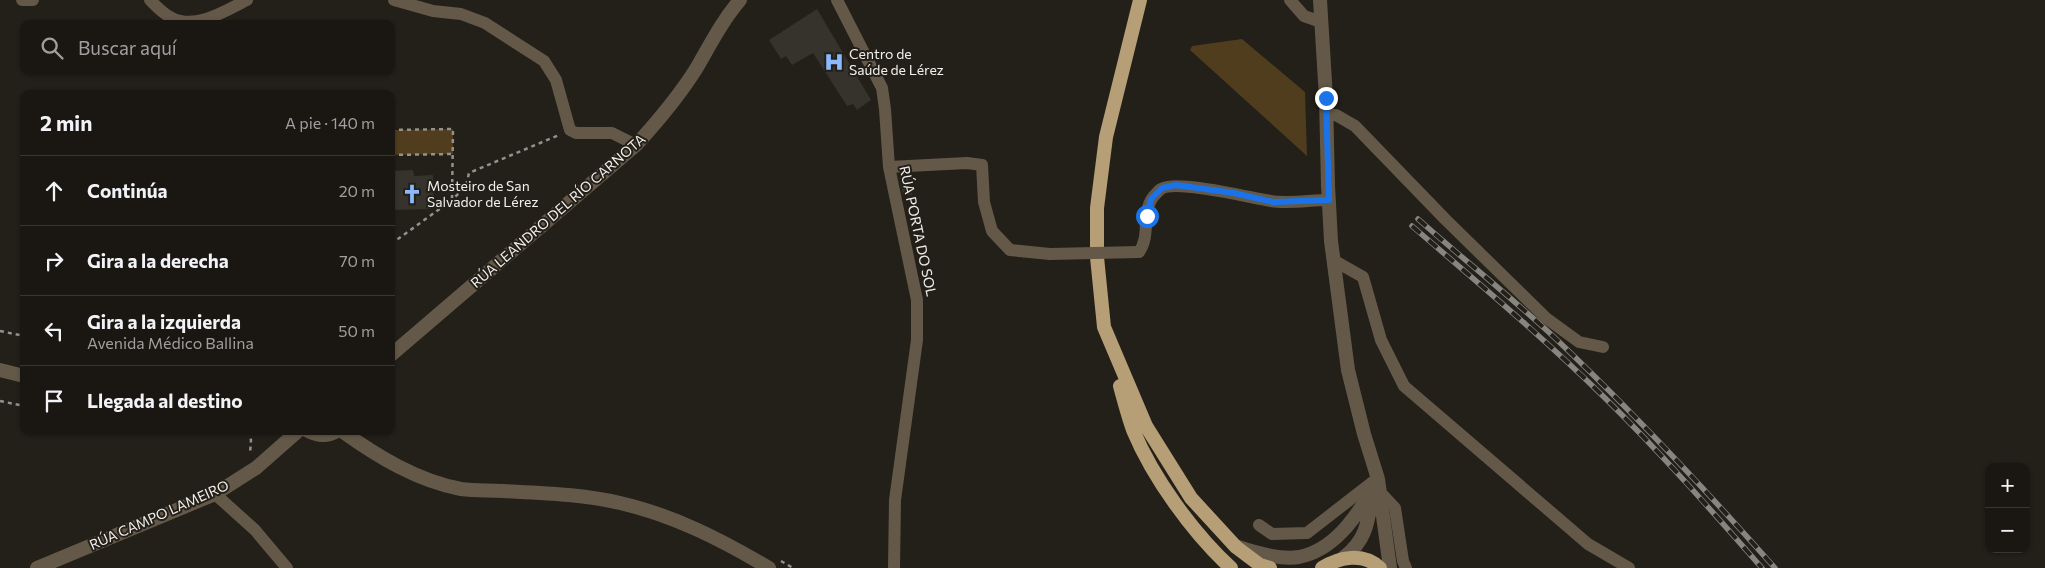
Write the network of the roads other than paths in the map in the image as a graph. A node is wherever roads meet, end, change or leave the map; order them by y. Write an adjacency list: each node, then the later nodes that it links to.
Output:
1 (22, 0): 2 (street)
2 (33, 0)
3 (150, 0): 11 (street)
4 (247, 0): 12 (street)
5 (394, 0): 15 (street)
6 (740, 0): 15 (street, RÚA LEANDRO DEL RÍO CARNOTA)
7 (837, 0): 16 (street, RÚA PORTA DO SOL)
8 (1140, 0): 19 (highway)
9 (1290, 0): 13 (street)
10 (1320, 0): 13 (street)
11 (179, 20)
12 (202, 20)
13 (1321, 22): 14 (street, bridge)
14 (1326, 115): 17 (street, bridge); 20 (street)
15 (636, 145): 21 (street, RÚA LEANDRO DEL RÍO CARNOTA)
16 (888, 167): 17 (street, bridge); 34 (street, RÚA PORTA DO SOL)
17 (1329, 200): 18 (street)
18 (1333, 260): 26 (street); 41 (street)
19 (1104, 328): 29 (highway); 35 (highway)
20 (1603, 347)
21 (395, 352)
22 (0, 370): 23 (street)
23 (20, 375)
24 (293, 435): 27 (street, RÚA CAMPO LAMEIRO)
25 (348, 435): 33 (street)
26 (1376, 488): 28 (street); 29 (street); 30 (street); 39 (street); 40 (street)
27 (215, 494): 31 (street, RÚA CAMPO LAMEIRO); 32 (street)
28 (1259, 525)
29 (1236, 547): 36 (highway)
30 (1343, 558): 37 (highway); 38 (highway)
31 (37, 568)
32 (287, 568)
33 (769, 568)
34 (894, 568)
35 (1231, 568)
36 (1270, 568)
37 (1322, 568)
38 (1380, 568)
39 (1390, 568)
40 (1406, 568)
41 (1629, 568)

